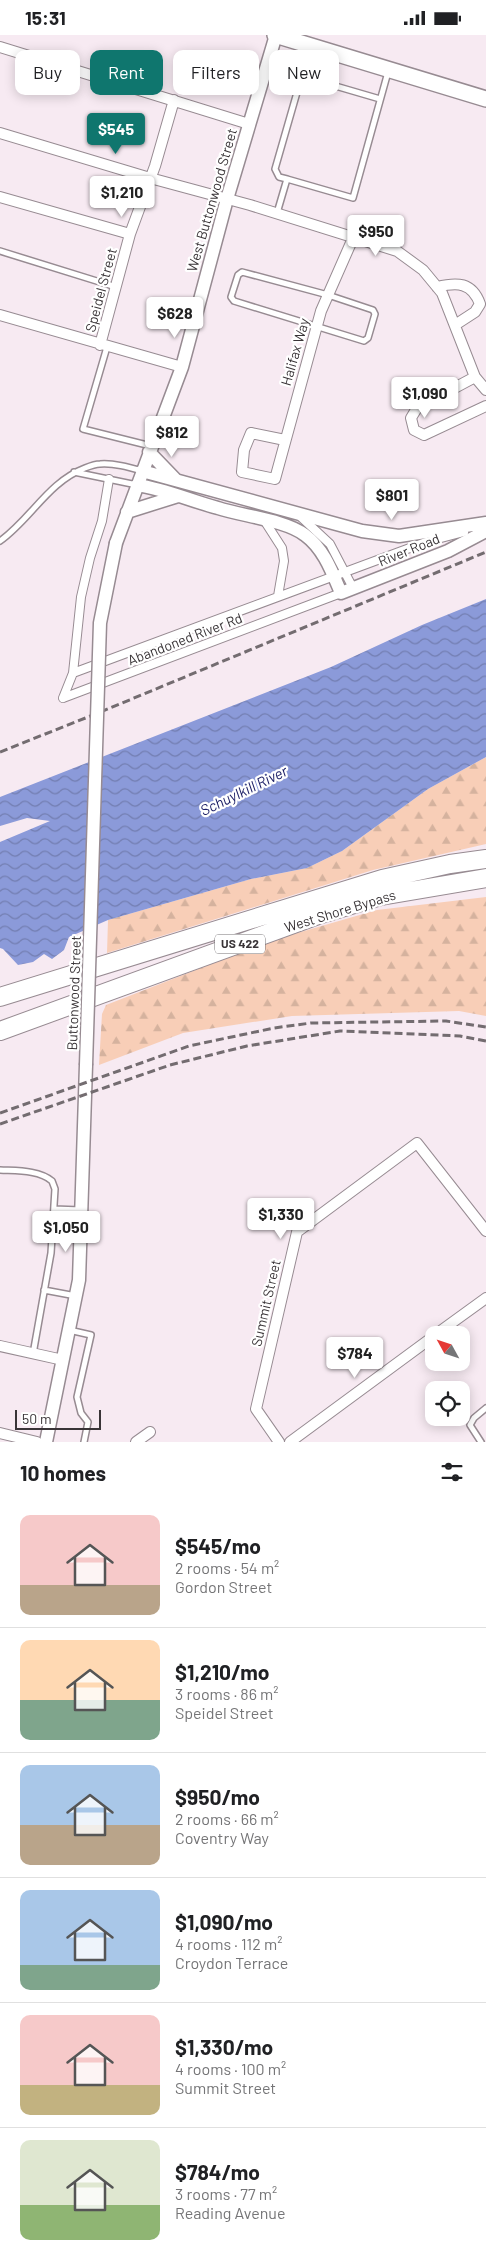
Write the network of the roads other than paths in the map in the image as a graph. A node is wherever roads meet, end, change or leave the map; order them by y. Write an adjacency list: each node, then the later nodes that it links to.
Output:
1 (276, 35): 3 (main road); 7 (street, West Buttonwood Street)
2 (0, 47): 6 (street)
3 (389, 69): 4 (lane); 5 (main road)
4 (380, 99): 10 (lane); 10 (lane)
5 (486, 99)
6 (174, 101): 7 (street); 9 (street, Speidel Street)
7 (250, 124): 12 (street, West Buttonwood Street)
8 (0, 133): 9 (street)
9 (150, 178): 12 (street); 14 (street, Speidel Street)
10 (287, 179): 13 (lane)
11 (0, 197): 14 (street)
12 (227, 199): 13 (street); 24 (street, West Buttonwood Street)
13 (277, 213): 15 (street)
14 (130, 234): 17 (street, Speidel Street)
15 (354, 237): 18 (street); 19 (street, Halifax Way)
16 (0, 251): 17 (lane)
17 (116, 287): 23 (street, Speidel Street)
18 (437, 287): 21 (street); 21 (street)
19 (328, 295): 22 (street, Halifax Way); 22 (lane); 22 (lane)
20 (0, 315): 23 (street)
21 (455, 325): 25 (street)
22 (317, 327): 28 (street, Halifax Way)
23 (104, 346): 24 (street); 29 (lane)
24 (182, 367): 29 (street, West Buttonwood Street)
25 (475, 377): 26 (street); 27 (street)
26 (486, 389)
27 (486, 407)
28 (285, 440): 28 (street, Halifax Way)
29 (150, 449): 30 (street, West Buttonwood Street); 33 (street)
30 (142, 471): 31 (lane); 33 (street); 34 (street, West Buttonwood Street)
31 (74, 472): 32 (lane); 41 (lane)
32 (108, 479): 34 (lane); 46 (street, Abandoned River Rd)
33 (177, 481): 37 (street)
34 (137, 485): 35 (street); 36 (street, West Buttonwood Street)
35 (178, 496): 36 (street); 38 (street)
36 (127, 512): 42 (street, West Buttonwood Street)
37 (298, 514): 39 (street); 43 (street)
38 (264, 520): 43 (street); 45 (street)
39 (486, 524): 43 (street, Abandoned River Rd)
40 (486, 531): 44 (street, River Road)
41 (0, 541)
42 (116, 543): 53 (street, Buttonwood Street, bridge)
43 (339, 573): 44 (street); 45 (street, Abandoned River Rd)
44 (347, 590): 46 (street, Abandoned River Rd)
45 (278, 596): 46 (street, Abandoned River Rd)
46 (73, 673)
47 (486, 859): 49 (highway, West Shore Bypass / US 422)
48 (486, 878): 50 (highway, West Shore Bypass / US 422)
49 (0, 997)
50 (0, 1031)
51 (0, 1170): 52 (lane)
52 (54, 1209): 53 (lane); 55 (lane)
53 (81, 1210): 56 (street, Buttonwood Street)
54 (486, 1231): 70 (street, Summit Street)
55 (44, 1290): 56 (lane); 62 (lane)
56 (76, 1296): 59 (street, Buttonwood Street)
57 (486, 1297): 58 (street)
58 (447, 1326)
59 (69, 1330): 63 (street, Buttonwood Street); 68 (lane)
60 (425, 1343): 71 (street)
61 (0, 1346): 62 (street)
62 (33, 1354): 63 (street)
63 (63, 1361): 67 (street, Buttonwood Street)
64 (486, 1408): 72 (lane)
65 (150, 1432): 69 (street)
66 (0, 1433): 67 (street)
67 (44, 1441)
68 (84, 1442)
69 (136, 1442)
70 (279, 1442)
71 (290, 1442)
72 (480, 1442)

